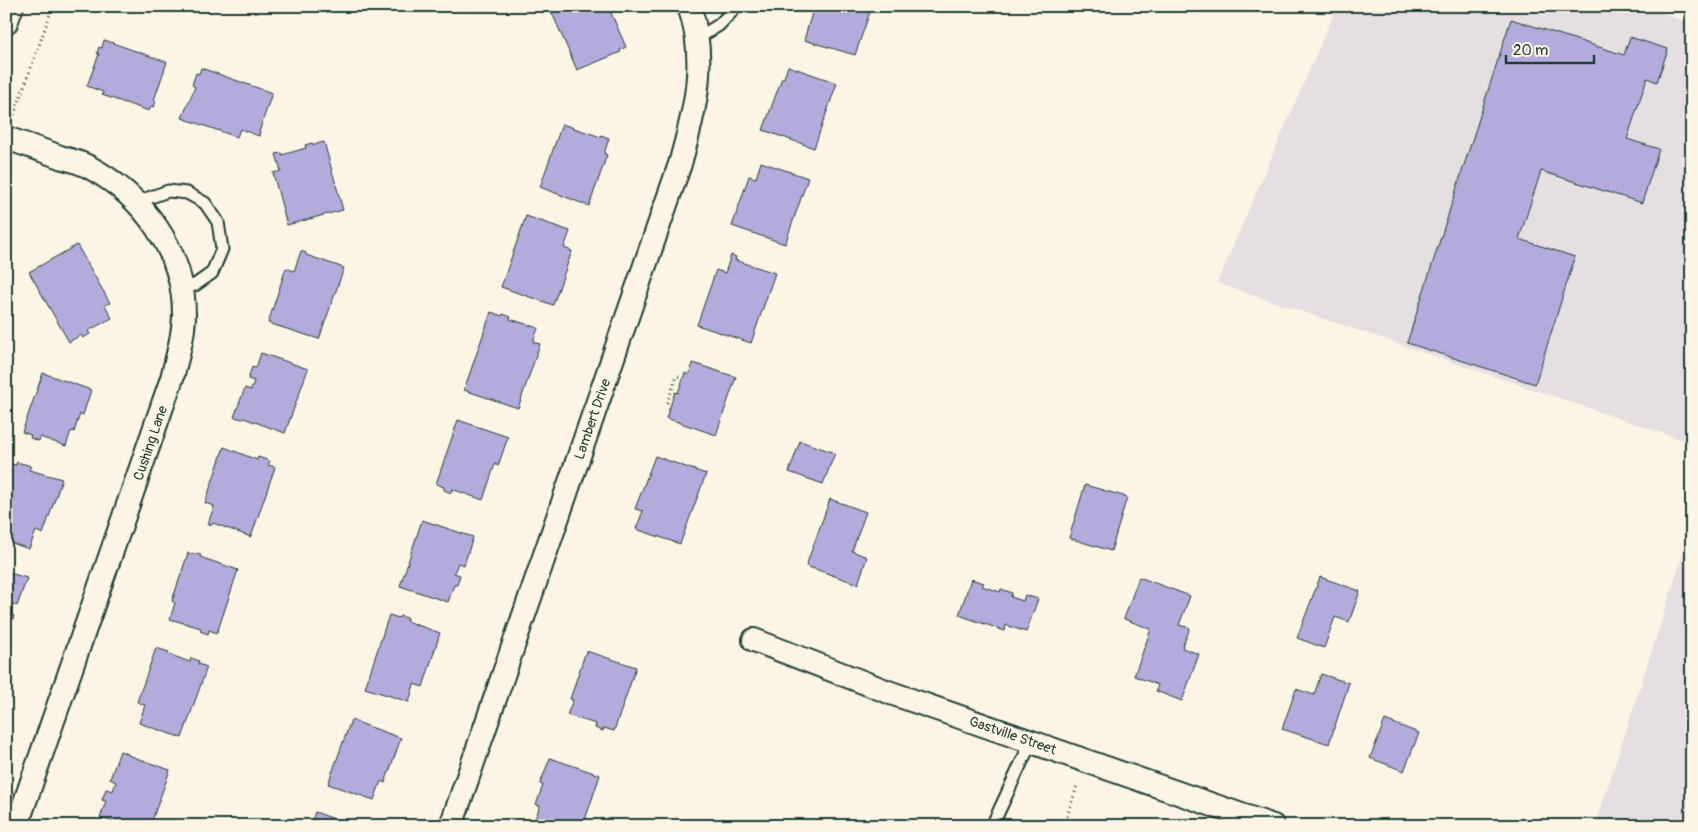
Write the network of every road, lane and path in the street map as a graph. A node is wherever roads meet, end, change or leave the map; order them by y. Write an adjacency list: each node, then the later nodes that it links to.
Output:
1 (12, 6): 5 (street)
2 (53, 6): 7 (path)
3 (689, 6): 6 (street, Lambert Drive)
4 (737, 6): 6 (lane)
5 (6, 23)
6 (698, 38): 17 (street, Lambert Drive)
7 (15, 113)
8 (6, 138): 9 (street, Cushing Lane)
9 (137, 202): 10 (street, Cushing Lane); 10 (lane)
10 (180, 288): 16 (street, Cushing Lane)
11 (683, 378): 12 (path)
12 (667, 403)
13 (754, 640): 14 (street, Gastville Street)
14 (1031, 742): 15 (street, Gastville Street); 18 (lane)
15 (1086, 760): 19 (path); 20 (street, Gastville Street)
16 (18, 826)
17 (451, 826)
18 (992, 826)
19 (1064, 826)
20 (1273, 826)

